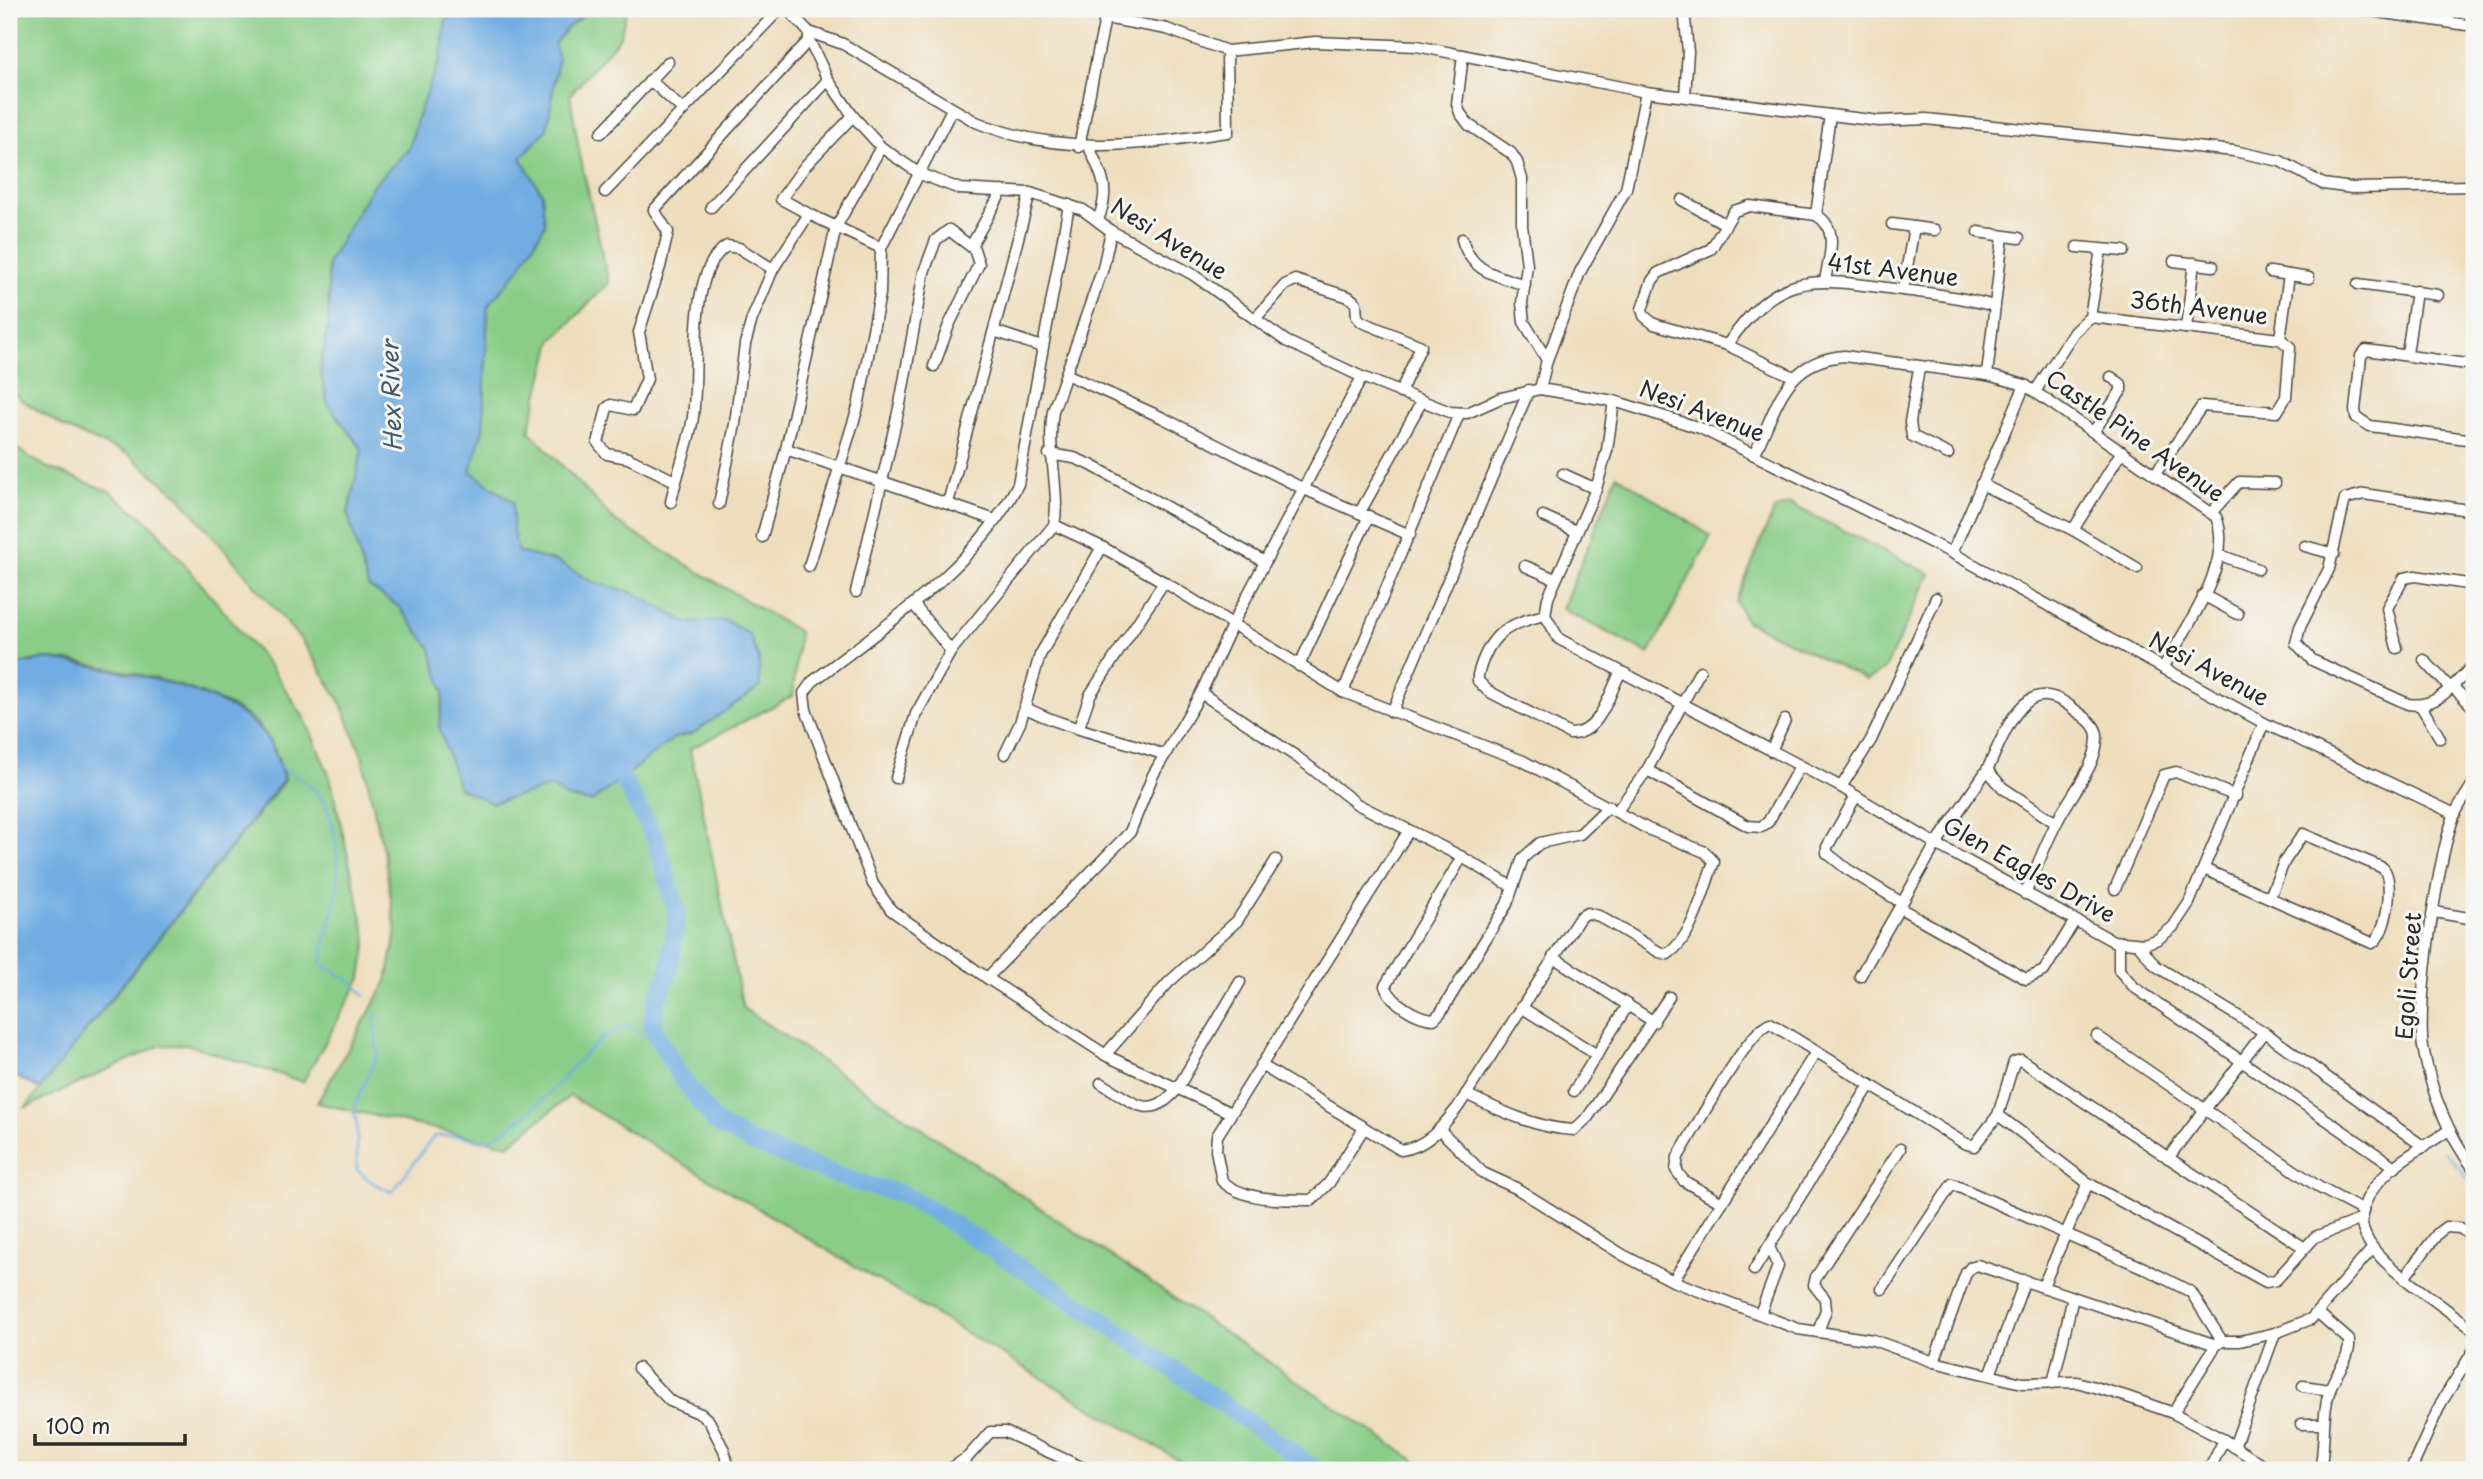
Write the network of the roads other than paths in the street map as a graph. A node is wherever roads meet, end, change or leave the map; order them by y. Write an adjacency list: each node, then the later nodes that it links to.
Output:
1 (780, 9): 14 (street)
2 (787, 9): 6 (street, Nesi Avenue)
3 (1684, 9): 13 (street)
4 (2357, 9): 5 (street)
5 (2474, 26)
6 (809, 36): 11 (street, Nesi Avenue); 15 (street); 95 (street)
7 (1227, 51): 8 (street); 20 (street); 20 (street)
8 (1463, 55): 12 (street); 56 (street)
9 (668, 62): 10 (street)
10 (650, 80): 14 (street); 18 (street)
11 (828, 80): 17 (street, Nesi Avenue); 28 (street)
12 (1646, 92): 13 (street); 69 (street)
13 (1685, 96): 16 (street)
14 (682, 109): 24 (street)
15 (952, 109): 20 (street); 21 (street)
16 (1830, 115): 22 (street); 30 (street)
17 (853, 116): 19 (street, Nesi Avenue); 29 (street)
18 (601, 134)
19 (881, 147): 21 (street, Nesi Avenue); 34 (street)
20 (1084, 147): 31 (street)
21 (920, 174): 23 (street, Nesi Avenue); 44 (street)
22 (2474, 186)
23 (1002, 191): 25 (street, Nesi Avenue); 42 (street)
24 (605, 192)
25 (1030, 193): 27 (street, Nesi Avenue); 64 (street)
26 (1682, 200): 32 (street)
27 (1069, 205): 31 (street, Nesi Avenue); 67 (street)
28 (711, 207)
29 (809, 214): 34 (street); 50 (street)
30 (1816, 215): 32 (street); 54 (street)
31 (1098, 220): 37 (street, Nesi Avenue)
32 (1725, 224): 66 (street)
33 (1892, 225): 35 (street)
34 (836, 227): 44 (street); 86 (street)
35 (1914, 227): 36 (street); 57 (street)
36 (1935, 230)
37 (1111, 231): 62 (street, Nesi Avenue); 73 (street)
38 (1978, 232): 39 (street)
39 (2003, 236): 40 (street); 60 (street)
40 (2020, 238)
41 (1462, 239): 56 (street)
42 (971, 246): 71 (street); 94 (street)
43 (2077, 247): 45 (street)
44 (881, 248): 91 (street)
45 (2101, 250): 46 (street); 61 (street)
46 (2124, 251)
47 (2174, 261): 48 (street)
48 (2194, 263): 49 (street); 63 (street)
49 (2213, 266)
50 (773, 269): 95 (street); 102 (street)
51 (2270, 272): 52 (street)
52 (2289, 275): 53 (street); 65 (street)
53 (2309, 278)
54 (1825, 280): 57 (street, 41st Avenue); 66 (street, 41st Avenue)
55 (2358, 284): 58 (street)
56 (1525, 285): 69 (street)
57 (1903, 290): 60 (street, 41st Avenue)
58 (2416, 291): 59 (street); 68 (street)
59 (2438, 295)
60 (1994, 306): 74 (street)
61 (2090, 317): 63 (street, 36th Avenue); 78 (street)
62 (1255, 319): 76 (street, Nesi Avenue); 80 (street)
63 (2186, 328): 65 (street, 36th Avenue)
64 (994, 331): 67 (street); 101 (street)
65 (2280, 339): 93 (street, 36th Avenue)
66 (1727, 345): 75 (street)
67 (1042, 347): 107 (street)
68 (2407, 354): 70 (street); 85 (street)
69 (1547, 360): 79 (street)
70 (2474, 365)
71 (934, 366)
72 (1919, 368): 74 (street, Castle Pine Avenue); 75 (street, Castle Pine Avenue); 90 (street)
73 (1066, 374): 89 (street); 98 (street)
74 (1987, 375): 78 (street, Castle Pine Avenue)
75 (1793, 376): 88 (street)
76 (1362, 377): 80 (street, Nesi Avenue); 98 (street)
77 (2111, 377): 84 (street)
78 (2030, 387): 84 (street, Castle Pine Avenue); 97 (street)
79 (1535, 389): 82 (street, Nesi Avenue); 83 (street, Nesi Avenue); 148 (street)
80 (1400, 393): 81 (street, Nesi Avenue)
81 (1422, 401): 83 (street, Nesi Avenue); 105 (street)
82 (1615, 401): 88 (street, Nesi Avenue); 99 (street)
83 (1459, 414): 111 (street)
84 (2094, 431): 87 (street, Castle Pine Avenue)
85 (2474, 440)
86 (786, 449): 91 (street); 112 (street)
87 (2122, 451): 93 (street, Castle Pine Avenue); 109 (street)
88 (1755, 453): 115 (street, Nesi Avenue)
89 (1049, 454): 108 (street); 118 (street)
90 (1948, 454)
91 (839, 464): 94 (street); 119 (street)
92 (1563, 474): 99 (street)
93 (2155, 474): 104 (street, Castle Pine Avenue)
94 (881, 480): 101 (street); 126 (street)
95 (675, 481): 100 (street)
96 (2275, 483): 104 (street)
97 (1981, 484): 109 (street); 115 (street)
98 (1304, 489): 105 (street); 118 (street)
99 (1596, 489): 110 (street)
100 (671, 502)
101 (948, 503): 107 (street)
102 (719, 504)
103 (2474, 511): 116 (street)
104 (2211, 513): 117 (street, Castle Pine Avenue)
105 (1365, 514): 111 (street); 137 (street)
106 (1543, 516): 110 (street)
107 (995, 520): 129 (street)
108 (1054, 525): 114 (street); 134 (street)
109 (2073, 530): 121 (street)
110 (1576, 531): 123 (street)
111 (1410, 535): 142 (street)
112 (762, 537)
113 (2305, 546): 116 (street)
114 (1102, 547): 124 (street); 146 (street)
115 (1952, 553): 138 (street, Nesi Avenue)
116 (2334, 554): 145 (street)
117 (2220, 555): 122 (street); 127 (street, Castle Pine Avenue)
118 (1265, 562): 132 (street)
119 (809, 566)
120 (1525, 566): 123 (street)
121 (2137, 568)
122 (2258, 569)
123 (1555, 579): 131 (street)
124 (1164, 582): 132 (street); 151 (street)
125 (2474, 585): 133 (street)
126 (856, 592)
127 (2203, 595): 130 (street); 138 (street, Castle Pine Avenue)
128 (1936, 598): 161 (street)
129 (914, 605): 134 (street); 184 (street)
130 (2238, 614)
131 (1545, 615): 140 (street, Glen Eagles Drive); 140 (street)
132 (1233, 623): 137 (street); 143 (street)
133 (2397, 648)
134 (951, 651): 159 (street)
135 (2424, 660): 141 (street)
136 (2474, 664): 141 (street)
137 (1299, 666): 142 (street)
138 (2163, 668): 150 (street, Nesi Avenue)
139 (1700, 671): 144 (street)
140 (1620, 673): 144 (street, Glen Eagles Drive)
141 (2451, 687): 145 (street); 147 (street)
142 (1343, 692): 148 (street)
143 (1201, 693): 155 (street); 167 (street)
144 (1682, 705): 153 (street, Glen Eagles Drive); 157 (street)
145 (2421, 706): 152 (street)
146 (1024, 707): 151 (street); 154 (street)
147 (2474, 708)
148 (1392, 712): 164 (street)
149 (1785, 720): 153 (street)
150 (2264, 723): 163 (street, Glen Eagles Drive); 165 (street, Nesi Avenue)
151 (1079, 727): 155 (street)
152 (2440, 738)
153 (1770, 751): 156 (street, Glen Eagles Drive)
154 (1005, 754)
155 (1165, 755): 184 (street)
156 (1800, 766): 157 (street); 161 (street, Glen Eagles Drive)
157 (1647, 770): 164 (street)
158 (1987, 770): 166 (street); 166 (street); 168 (street)
159 (896, 778)
160 (2474, 782): 165 (street, Egoli Street)
161 (1841, 787): 162 (street, Glen Eagles Drive)
162 (1856, 796): 168 (street, Glen Eagles Drive); 176 (street)
163 (2236, 796): 171 (street, Glen Eagles Drive); 173 (street)
164 (1613, 809): 172 (street); 182 (street)
165 (2455, 814): 177 (street, Egoli Street)
166 (2056, 823): 174 (street)
167 (1408, 832): 169 (street); 196 (street)
168 (1936, 844): 174 (street, Glen Eagles Drive); 176 (street)
169 (1462, 856): 172 (street); 172 (street)
170 (1276, 860): 193 (street)
171 (2204, 869): 175 (street); 181 (street, Glen Eagles Drive)
172 (1511, 886)
173 (2115, 889)
174 (2025, 894): 179 (street, Glen Eagles Drive)
175 (2270, 897): 175 (street)
176 (1901, 905): 179 (street); 183 (street)
177 (2434, 912): 178 (street); 207 (street, Egoli Street)
178 (2474, 919)
179 (2074, 922): 180 (street, Glen Eagles Drive)
180 (2119, 943): 181 (street, Glen Eagles Drive); 195 (street)
181 (2138, 944): 190 (street)
182 (1553, 957): 187 (street); 188 (street)
183 (1860, 975)
184 (988, 978): 193 (street)
185 (1240, 982): 199 (street)
186 (1669, 997): 189 (street)
187 (1628, 1005): 189 (street); 194 (street)
188 (1521, 1007): 194 (street); 201 (street)
189 (1654, 1022): 201 (street)
190 (2264, 1032): 195 (street); 208 (street)
191 (2097, 1036): 202 (street)
192 (1816, 1052): 198 (street); 214 (street); 214 (street)
193 (1105, 1055): 199 (street)
194 (1597, 1055): 200 (street)
195 (2242, 1062): 202 (street); 211 (street)
196 (1261, 1065): 203 (street); 205 (street)
197 (1101, 1083): 199 (street)
198 (1870, 1085): 204 (street); 218 (street)
199 (1177, 1089): 203 (street)
200 (1574, 1091)
201 (1466, 1094): 206 (street)
202 (2206, 1108): 210 (street); 215 (street)
203 (1231, 1113): 205 (street)
204 (1998, 1115): 210 (street); 213 (street)
205 (1364, 1128): 206 (street)
206 (1440, 1130): 224 (street)
207 (2449, 1130): 208 (street); 212 (street, Egoli Street)
208 (2424, 1147): 211 (street)
209 (1900, 1149): 231 (street)
210 (2168, 1158): 219 (street)
211 (2395, 1167): 215 (street)
212 (2474, 1169)
213 (2088, 1183): 216 (street); 219 (street)
214 (1722, 1203): 224 (street)
215 (2362, 1215): 219 (street); 220 (street)
216 (2063, 1234): 225 (street); 226 (street); 233 (street)
217 (2474, 1238): 222 (street)
218 (1769, 1247): 221 (street); 229 (street)
219 (2303, 1247)
220 (2372, 1249): 222 (street); 228 (street)
221 (1754, 1270)
222 (2404, 1278): 230 (street)
223 (2025, 1280): 225 (street); 235 (street); 237 (street)
224 (1673, 1281): 229 (street)
225 (2043, 1286): 227 (street)
226 (1882, 1289)
227 (2073, 1297): 233 (street); 238 (street)
228 (2317, 1312): 232 (street); 240 (street)
229 (1760, 1314): 231 (street)
230 (2474, 1330)
231 (1818, 1332): 235 (street)
232 (2275, 1333): 233 (street); 244 (street)
233 (2219, 1343): 241 (street)
234 (2474, 1350): 251 (street)
235 (1934, 1362): 237 (street)
236 (638, 1367): 245 (street)
237 (1990, 1375): 238 (street)
238 (2053, 1382): 241 (street)
239 (2303, 1386): 240 (street)
240 (2330, 1390): 243 (street)
241 (2173, 1413): 244 (street)
242 (2301, 1424): 243 (street)
243 (2322, 1424): 250 (street)
244 (2229, 1443): 248 (street); 249 (street)
245 (729, 1470)
246 (949, 1470): 247 (street)
247 (1088, 1470)
248 (2209, 1470)
249 (2270, 1470)
250 (2320, 1470)
251 (2411, 1470)

